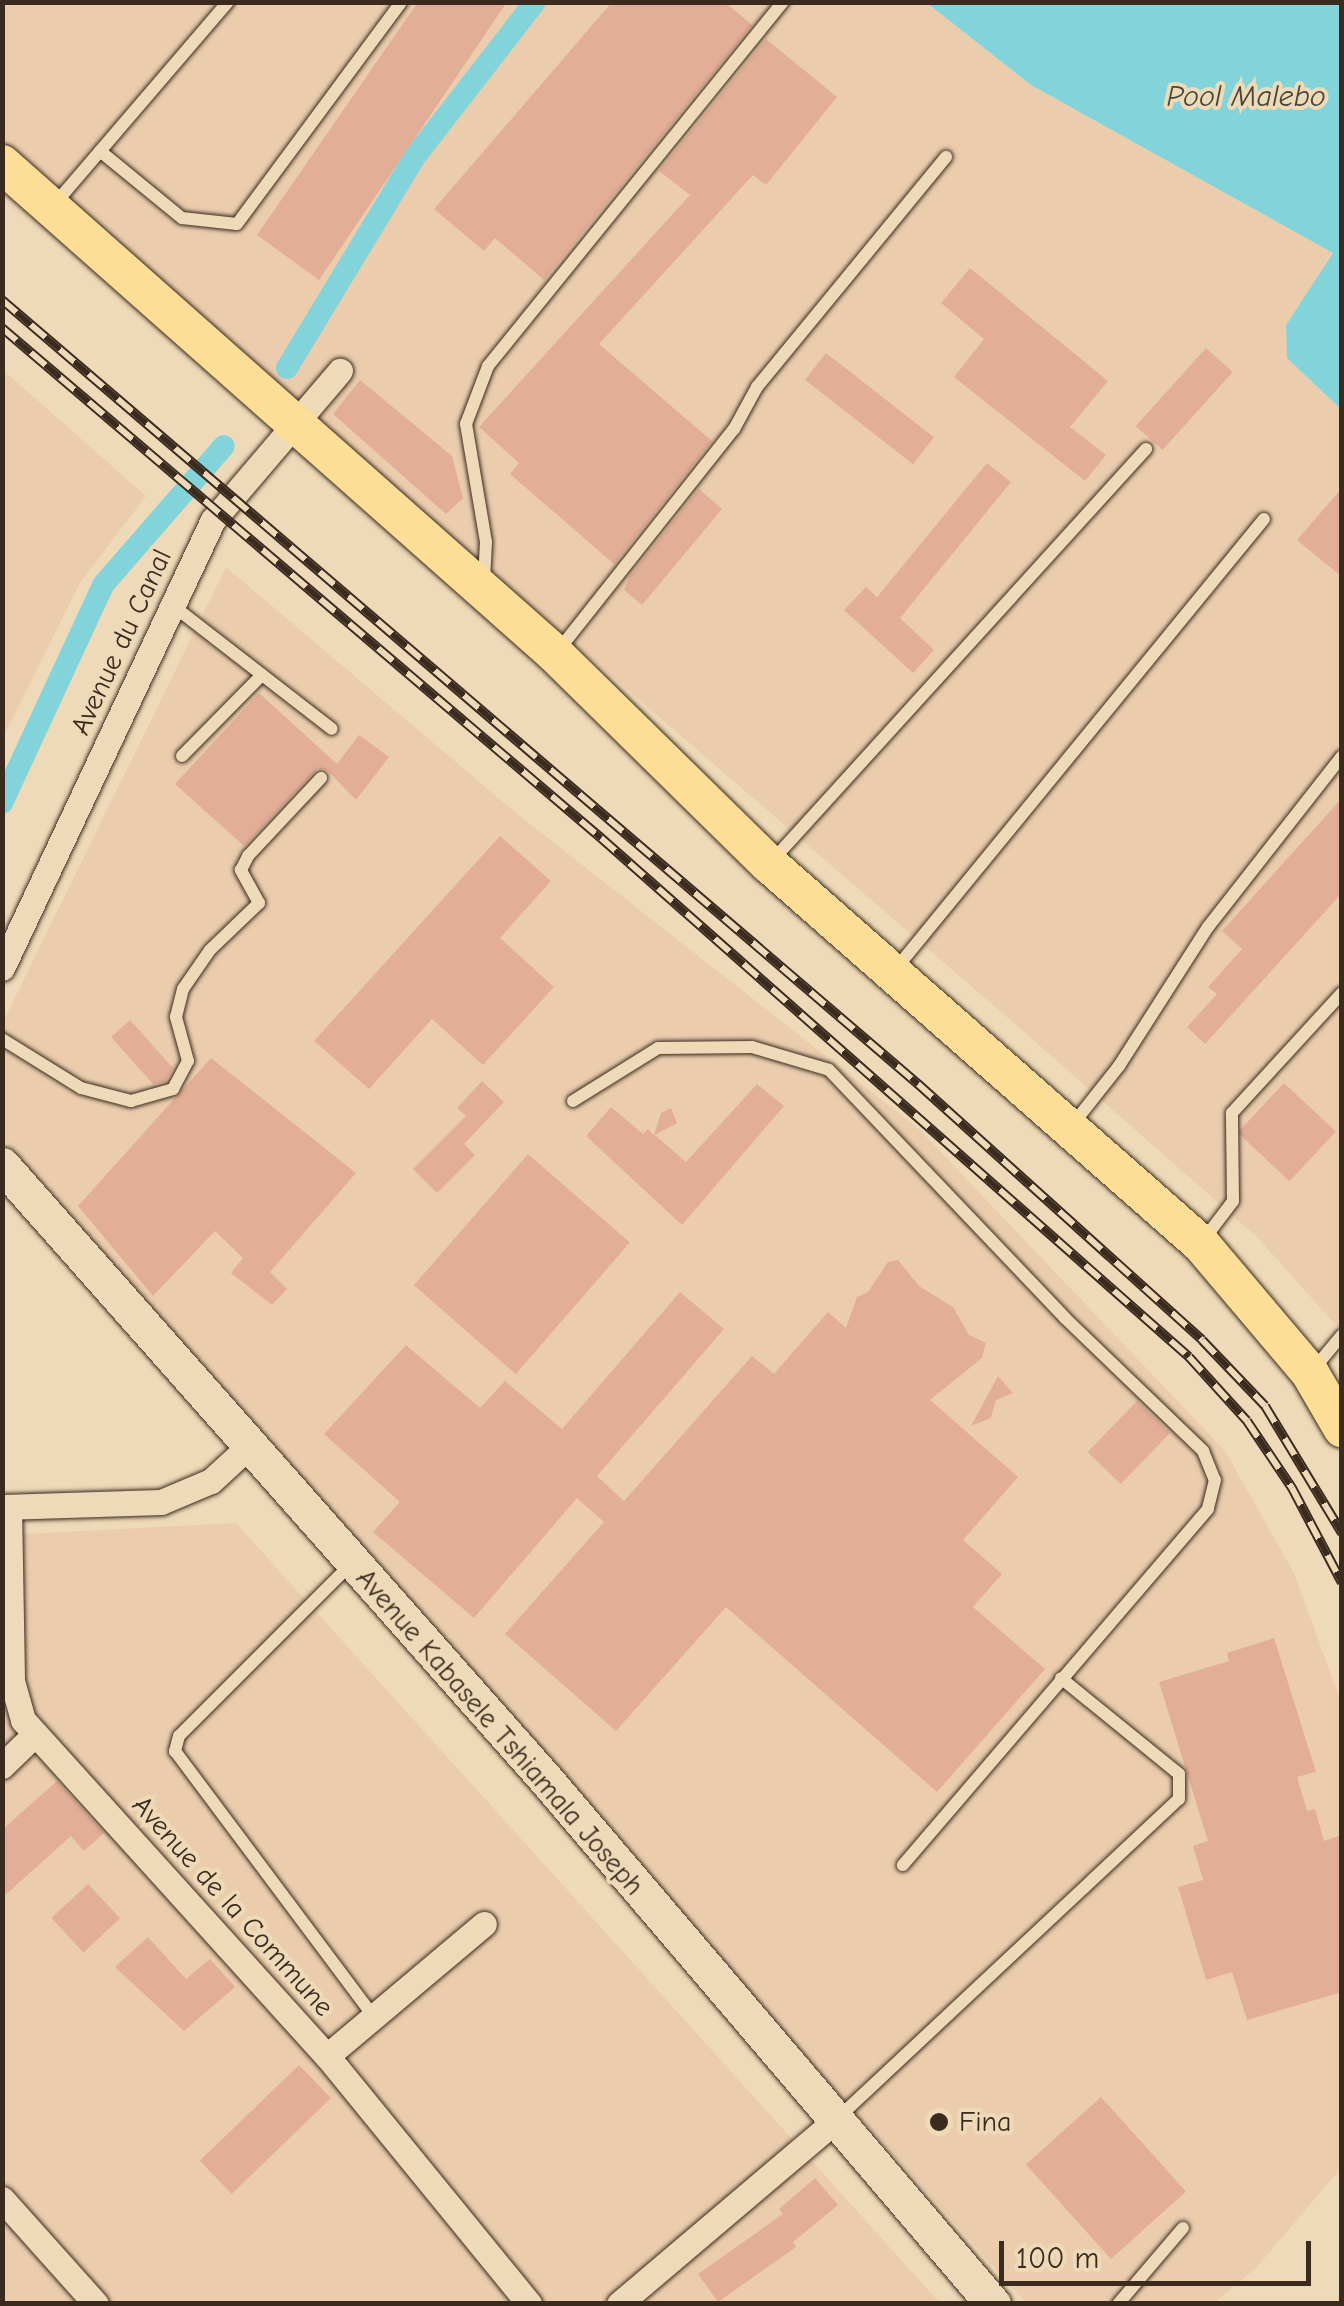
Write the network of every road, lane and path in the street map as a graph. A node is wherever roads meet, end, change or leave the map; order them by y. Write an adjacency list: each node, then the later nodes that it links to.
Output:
1 (228, 2): 4 (lane)
2 (400, 2): 4 (lane)
3 (783, 2): 12 (lane)
4 (100, 151): 7 (lane)
5 (946, 157): 14 (lane)
6 (2, 164): 7 (main road)
7 (51, 208): 9 (main road)
8 (340, 371): 9 (street, Avenue du Canal)
9 (289, 420): 12 (main road); 13 (street, Avenue du Canal)
10 (1146, 449): 20 (lane)
11 (1264, 519): 22 (lane)
12 (484, 592): 14 (main road)
13 (170, 604): 15 (lane); 21 (street, Avenue du Canal)
14 (556, 654): 20 (main road)
15 (262, 675): 16 (lane); 17 (lane)
16 (332, 729)
17 (182, 756)
18 (1342, 756): 26 (lane)
19 (321, 778): 24 (lane)
20 (769, 864): 22 (main road)
21 (2, 968)
22 (893, 973): 26 (main road)
23 (1342, 993): 28 (lane)
24 (2, 1039)
25 (572, 1101): 35 (lane)
26 (1071, 1126): 28 (main road)
27 (2, 1165): 32 (main road, Avenue Kabasele Tshiamala Joseph)
28 (1200, 1244): 30 (main road)
29 (1342, 1335): 30 (lane)
30 (1310, 1373): 31 (main road)
31 (1342, 1428)
32 (248, 1447): 33 (street); 34 (main road, Avenue Kabasele Tshiamala Joseph)
33 (6, 1507): 36 (street, Avenue de la Commune)
34 (352, 1563): 41 (lane); 43 (main road, Avenue Kabasele Tshiamala Joseph)
35 (1061, 1678): 39 (lane); 43 (lane)
36 (8, 1700): 37 (street, Avenue de la Commune)
37 (35, 1734): 38 (street); 42 (street, Avenue de la Commune)
38 (2, 1766)
39 (903, 1866)
40 (484, 1924): 41 (street)
41 (374, 2017): 42 (street)
42 (326, 2056): 47 (street, Avenue de la Commune)
43 (836, 2120): 48 (street); 49 (main road, Avenue Kabasele Tshiamala Joseph)
44 (3, 2199): 46 (street)
45 (1183, 2228): 50 (lane)
46 (96, 2304)
47 (529, 2304)
48 (619, 2304)
49 (993, 2304)
50 (1118, 2304)

